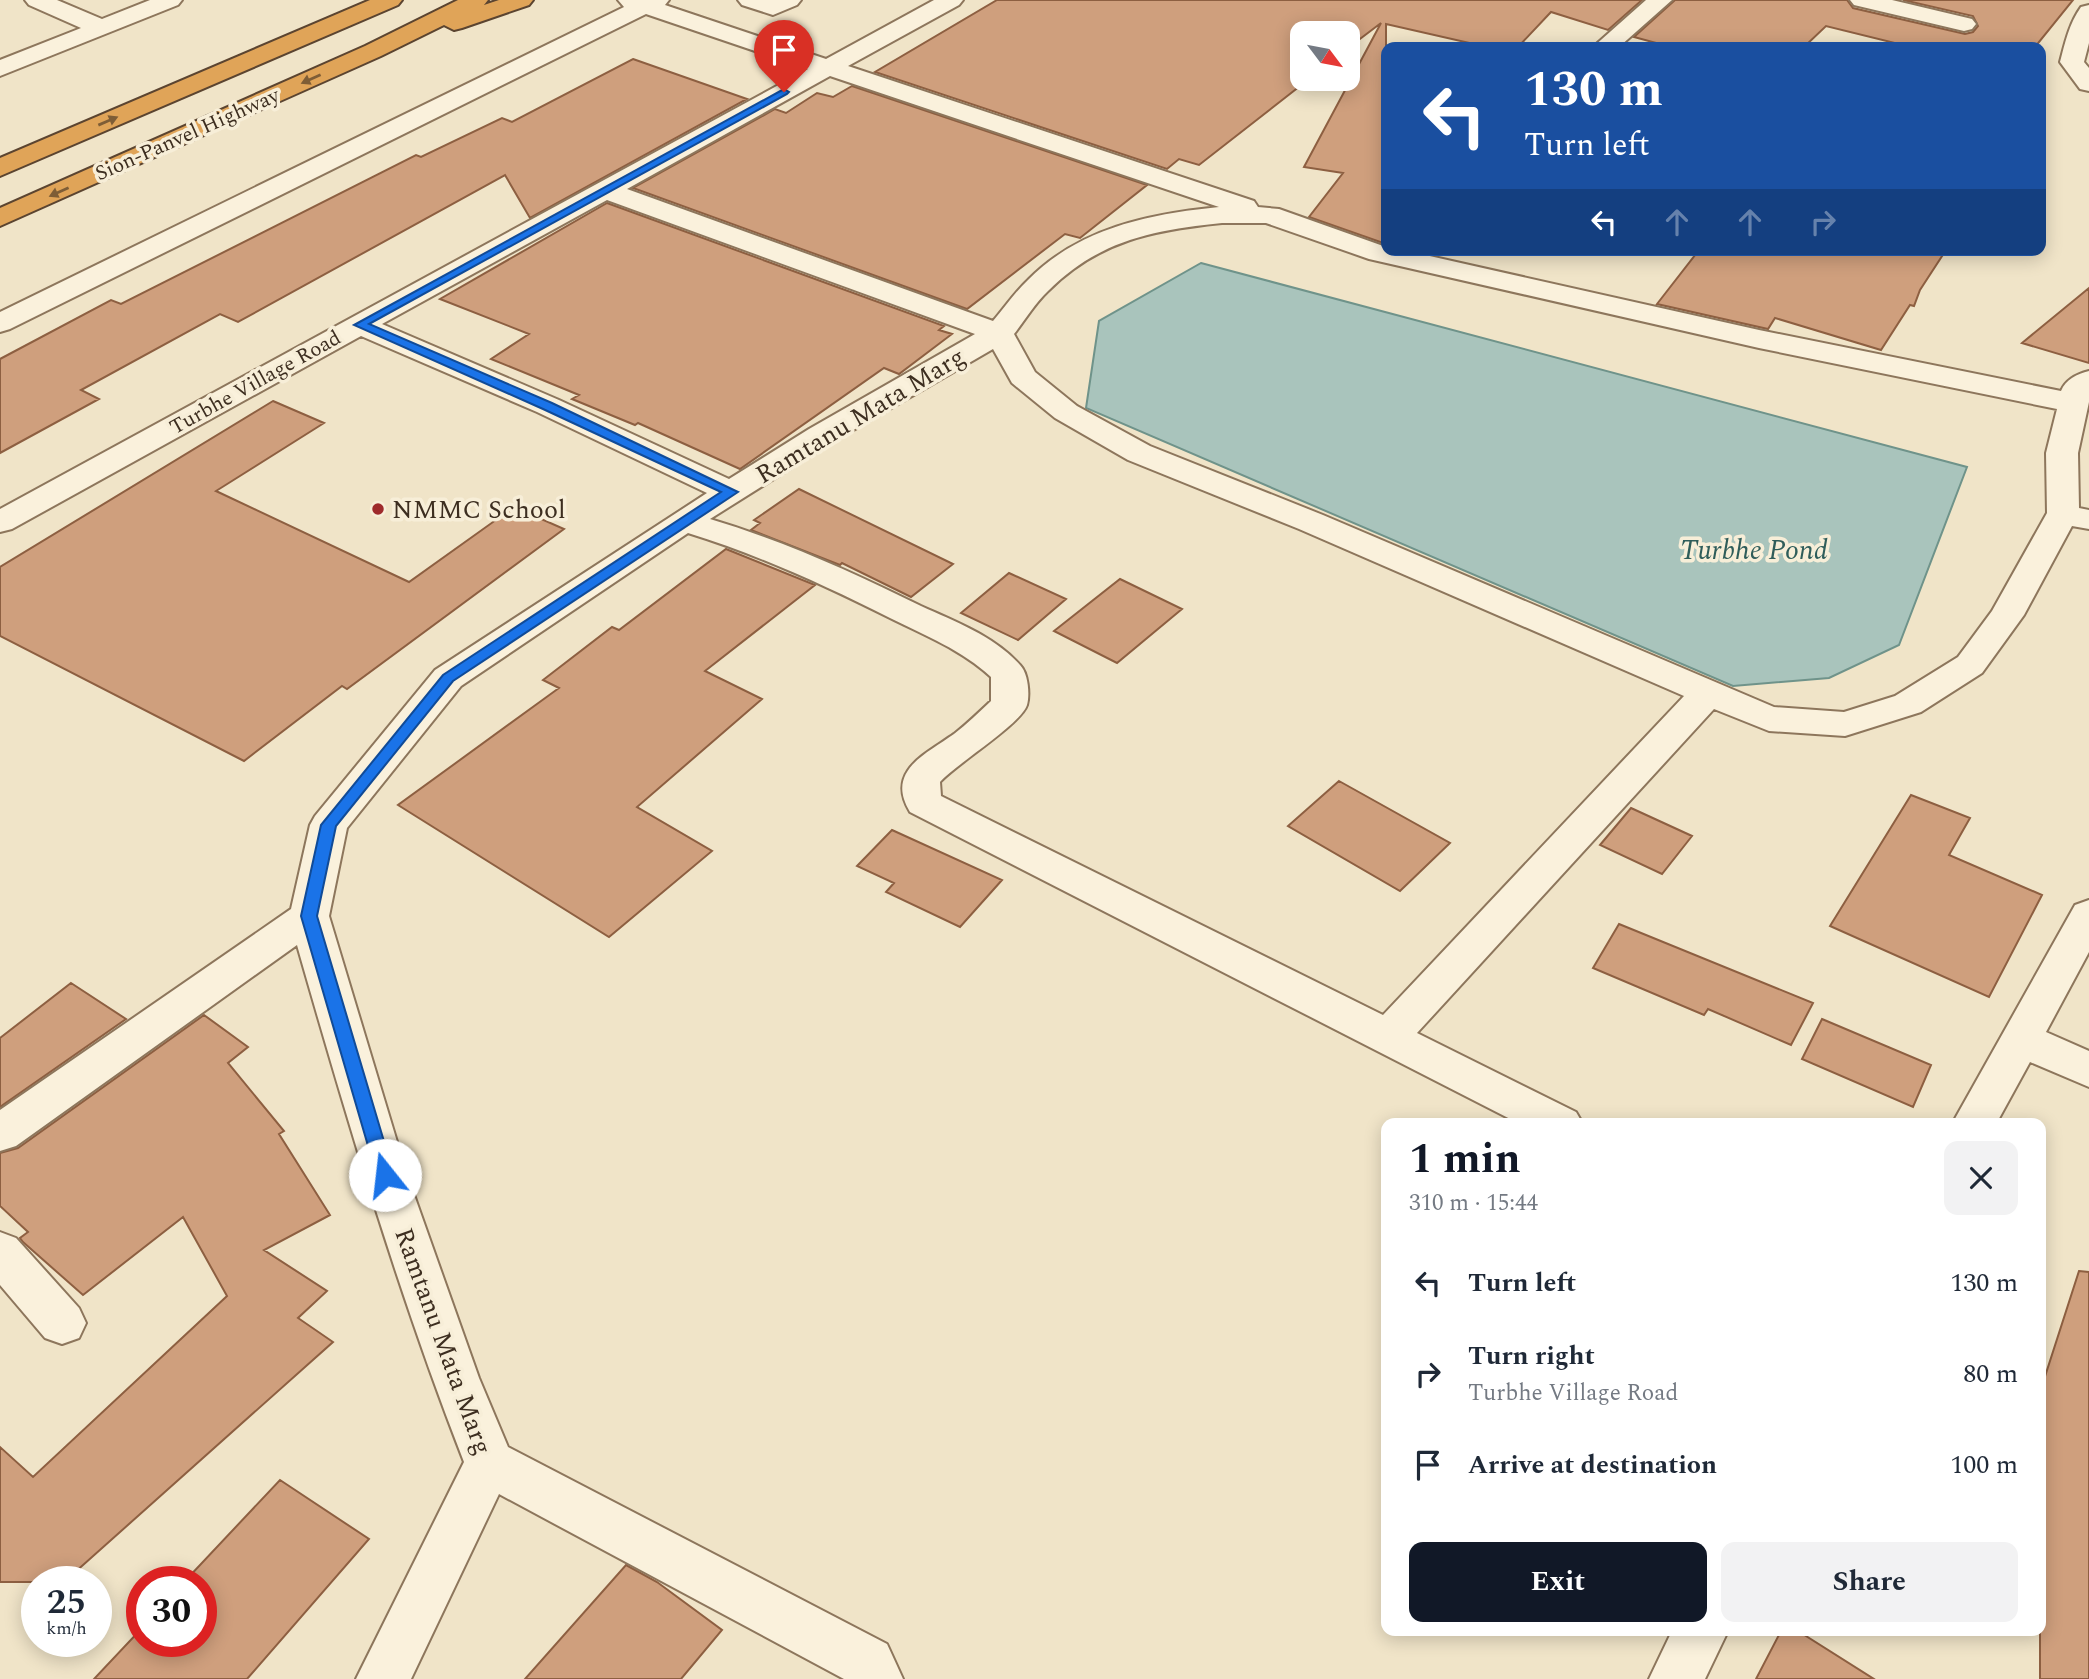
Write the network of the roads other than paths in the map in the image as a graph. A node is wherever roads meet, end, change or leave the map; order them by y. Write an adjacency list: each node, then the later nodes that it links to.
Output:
1 (37, 0): 15 (street)
2 (132, 0): 15 (street)
3 (170, 0): 15 (street)
4 (368, 0): 17 (highway)
5 (390, 0): 17 (highway)
6 (476, 0): 19 (highway)
7 (521, 0): 19 (highway)
8 (750, 0): 9 (street)
9 (789, 0)
10 (951, 0): 20 (street, Turbhe Village Road)
11 (1660, 0): 18 (street)
12 (1862, 0): 16 (street)
13 (643, 2): 20 (street); 29 (street)
14 (2089, 12): 22 (street)
15 (93, 24): 21 (street)
16 (1964, 24)
17 (319, 30): 23 (highway, Sion-Panvel Highway, one-way to 17)
18 (1611, 42)
19 (373, 51): 26 (highway, Sion-Panvel Highway, one-way to 26)
20 (828, 68): 24 (street, Turbhe Village Road); 25 (street)
21 (0, 69)
22 (2089, 84)
23 (0, 168)
24 (606, 190): 30 (street, Turbhe Village Road); 31 (street)
25 (1269, 215): 27 (street); 31 (street)
26 (0, 218)
27 (1377, 243)
28 (1429, 256): 32 (street)
29 (0, 323)
30 (360, 325): 33 (street); 36 (street, Turbhe Village Road)
31 (999, 333): 33 (street, Ramtanu Mata Marg); 37 (street)
32 (2081, 392): 34 (street)
33 (731, 492): 35 (street, Ramtanu Mata Marg)
34 (2076, 517): 37 (street)
35 (684, 521): 39 (street, Ramtanu Mata Marg); 40 (street)
36 (0, 522)
37 (1709, 692): 40 (street)
38 (2089, 915): 41 (street)
39 (309, 916): 45 (street); 48 (street, Ramtanu Mata Marg)
40 (1388, 1037): 43 (street)
41 (2020, 1039): 42 (street); 44 (street)
42 (2089, 1070)
43 (1549, 1118)
44 (1978, 1118)
45 (0, 1133)
46 (0, 1252): 47 (street)
47 (62, 1323)
48 (489, 1463): 50 (street, Ramtanu Mata Marg); 51 (street)
49 (1698, 1636): 52 (street)
50 (383, 1679)
51 (876, 1679)
52 (1675, 1679)

